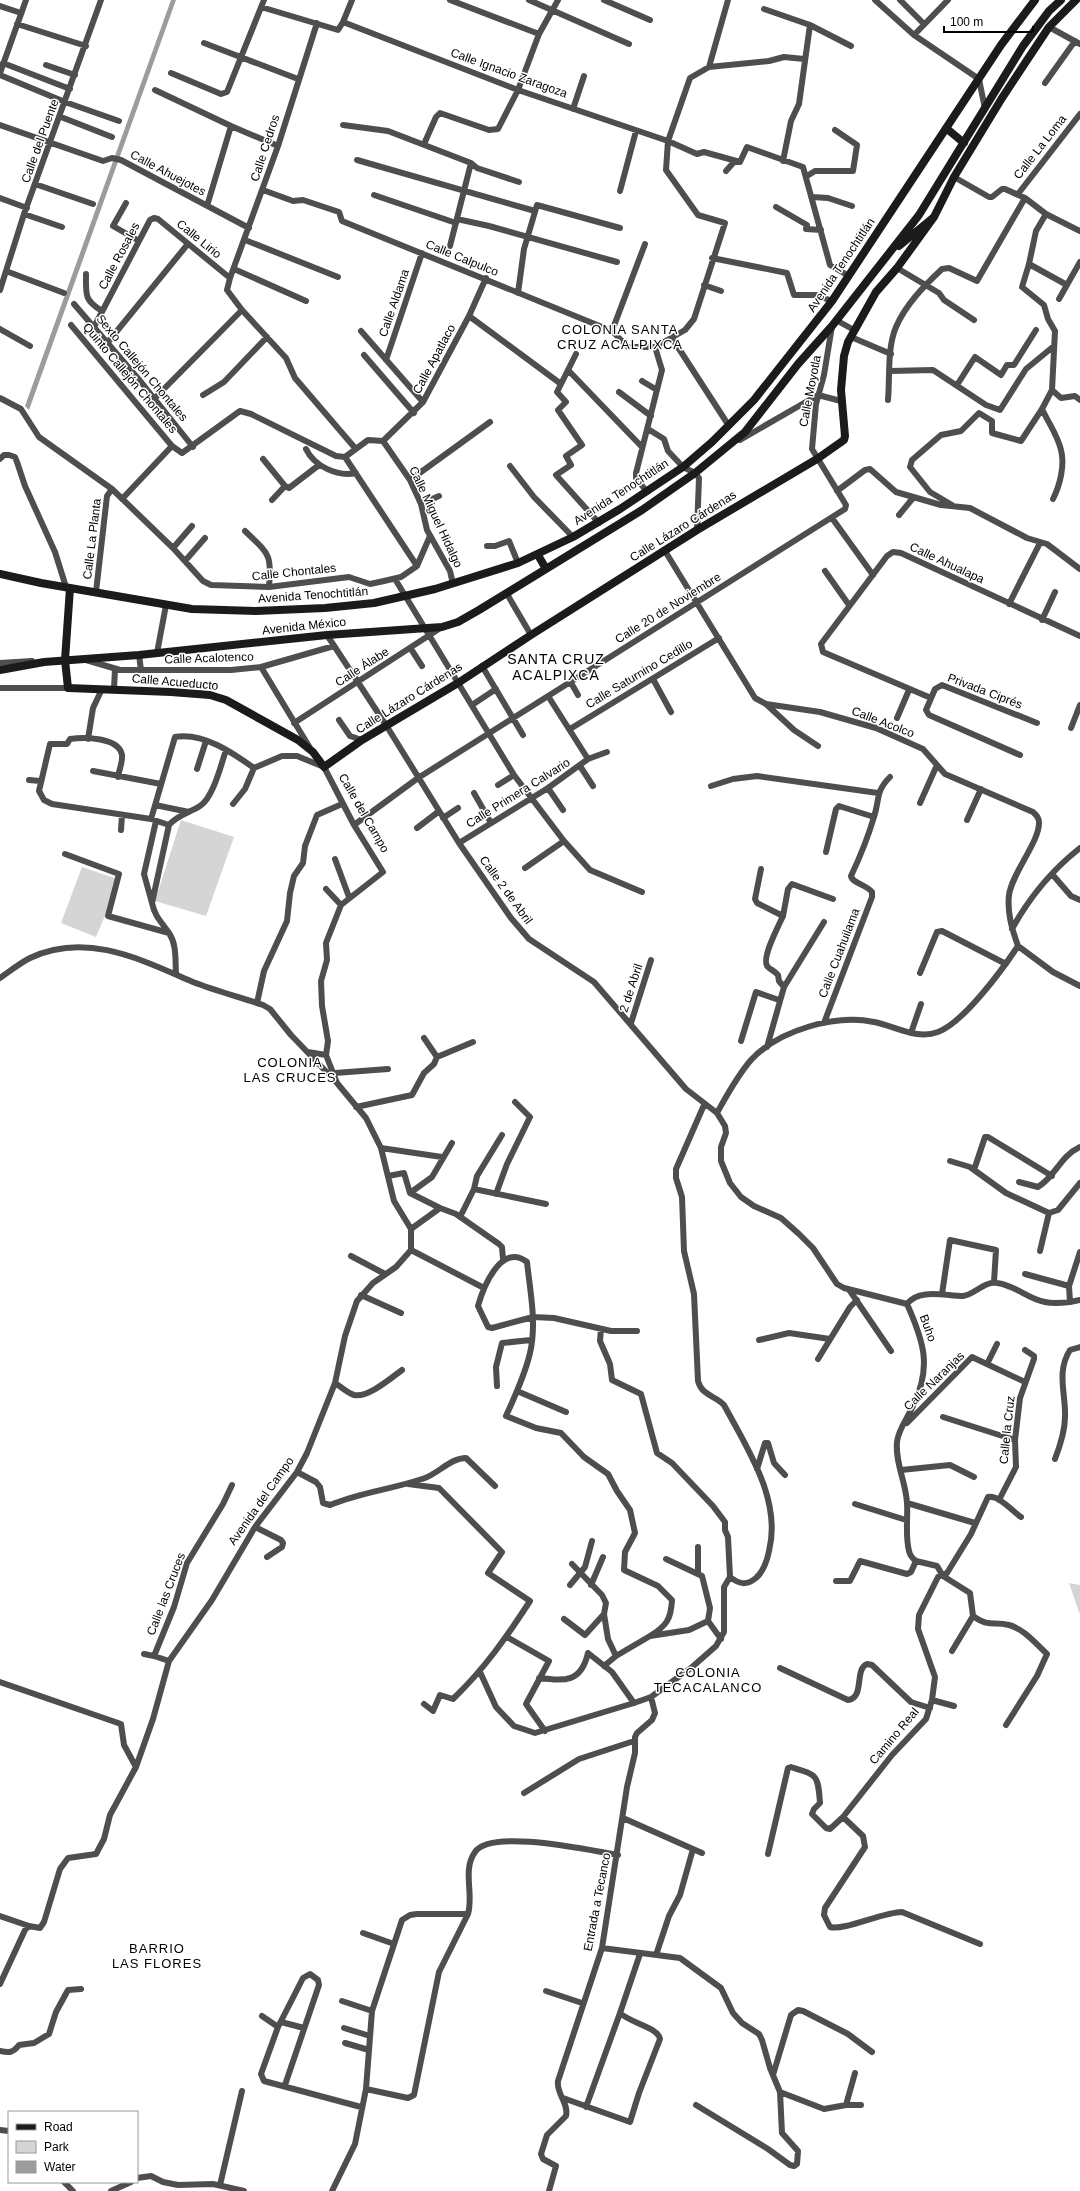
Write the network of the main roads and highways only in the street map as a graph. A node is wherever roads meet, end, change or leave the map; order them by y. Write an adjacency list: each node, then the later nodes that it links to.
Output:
1 (1035, 0): 4 (main road, Avenida Tenochtitlán)
2 (1061, 0): 5 (main road)
3 (1076, 0): 6 (main road)
4 (946, 128): 5 (main road); 8 (main road, Avenida Tenochtitlán)
5 (964, 143): 7 (main road)
6 (934, 217): 7 (main road); 19 (main road, Calle Lázaro Cárdenas)
7 (886, 256): 9 (main road, Avenida México)
8 (712, 442): 9 (main road); 10 (main road, Avenida Tenochtitlán)
9 (723, 449): 12 (main road, Avenida México)
10 (557, 546): 11 (main road, Avenida Tenochtitlán); 12 (main road)
11 (538, 555): 13 (main road); 15 (main road, Avenida Tenochtitlán)
12 (565, 558): 13 (main road, Avenida México)
13 (546, 569): 16 (main road, Avenida México)
14 (0, 574): 15 (main road, Avenida Tenochtitlán)
15 (68, 588): 16 (main road)
16 (65, 660): 17 (main road, Avenida México); 18 (main road, Calle Acueducto)
17 (0, 670)
18 (313, 752): 19 (main road, Calle del Campo)
19 (324, 767)

